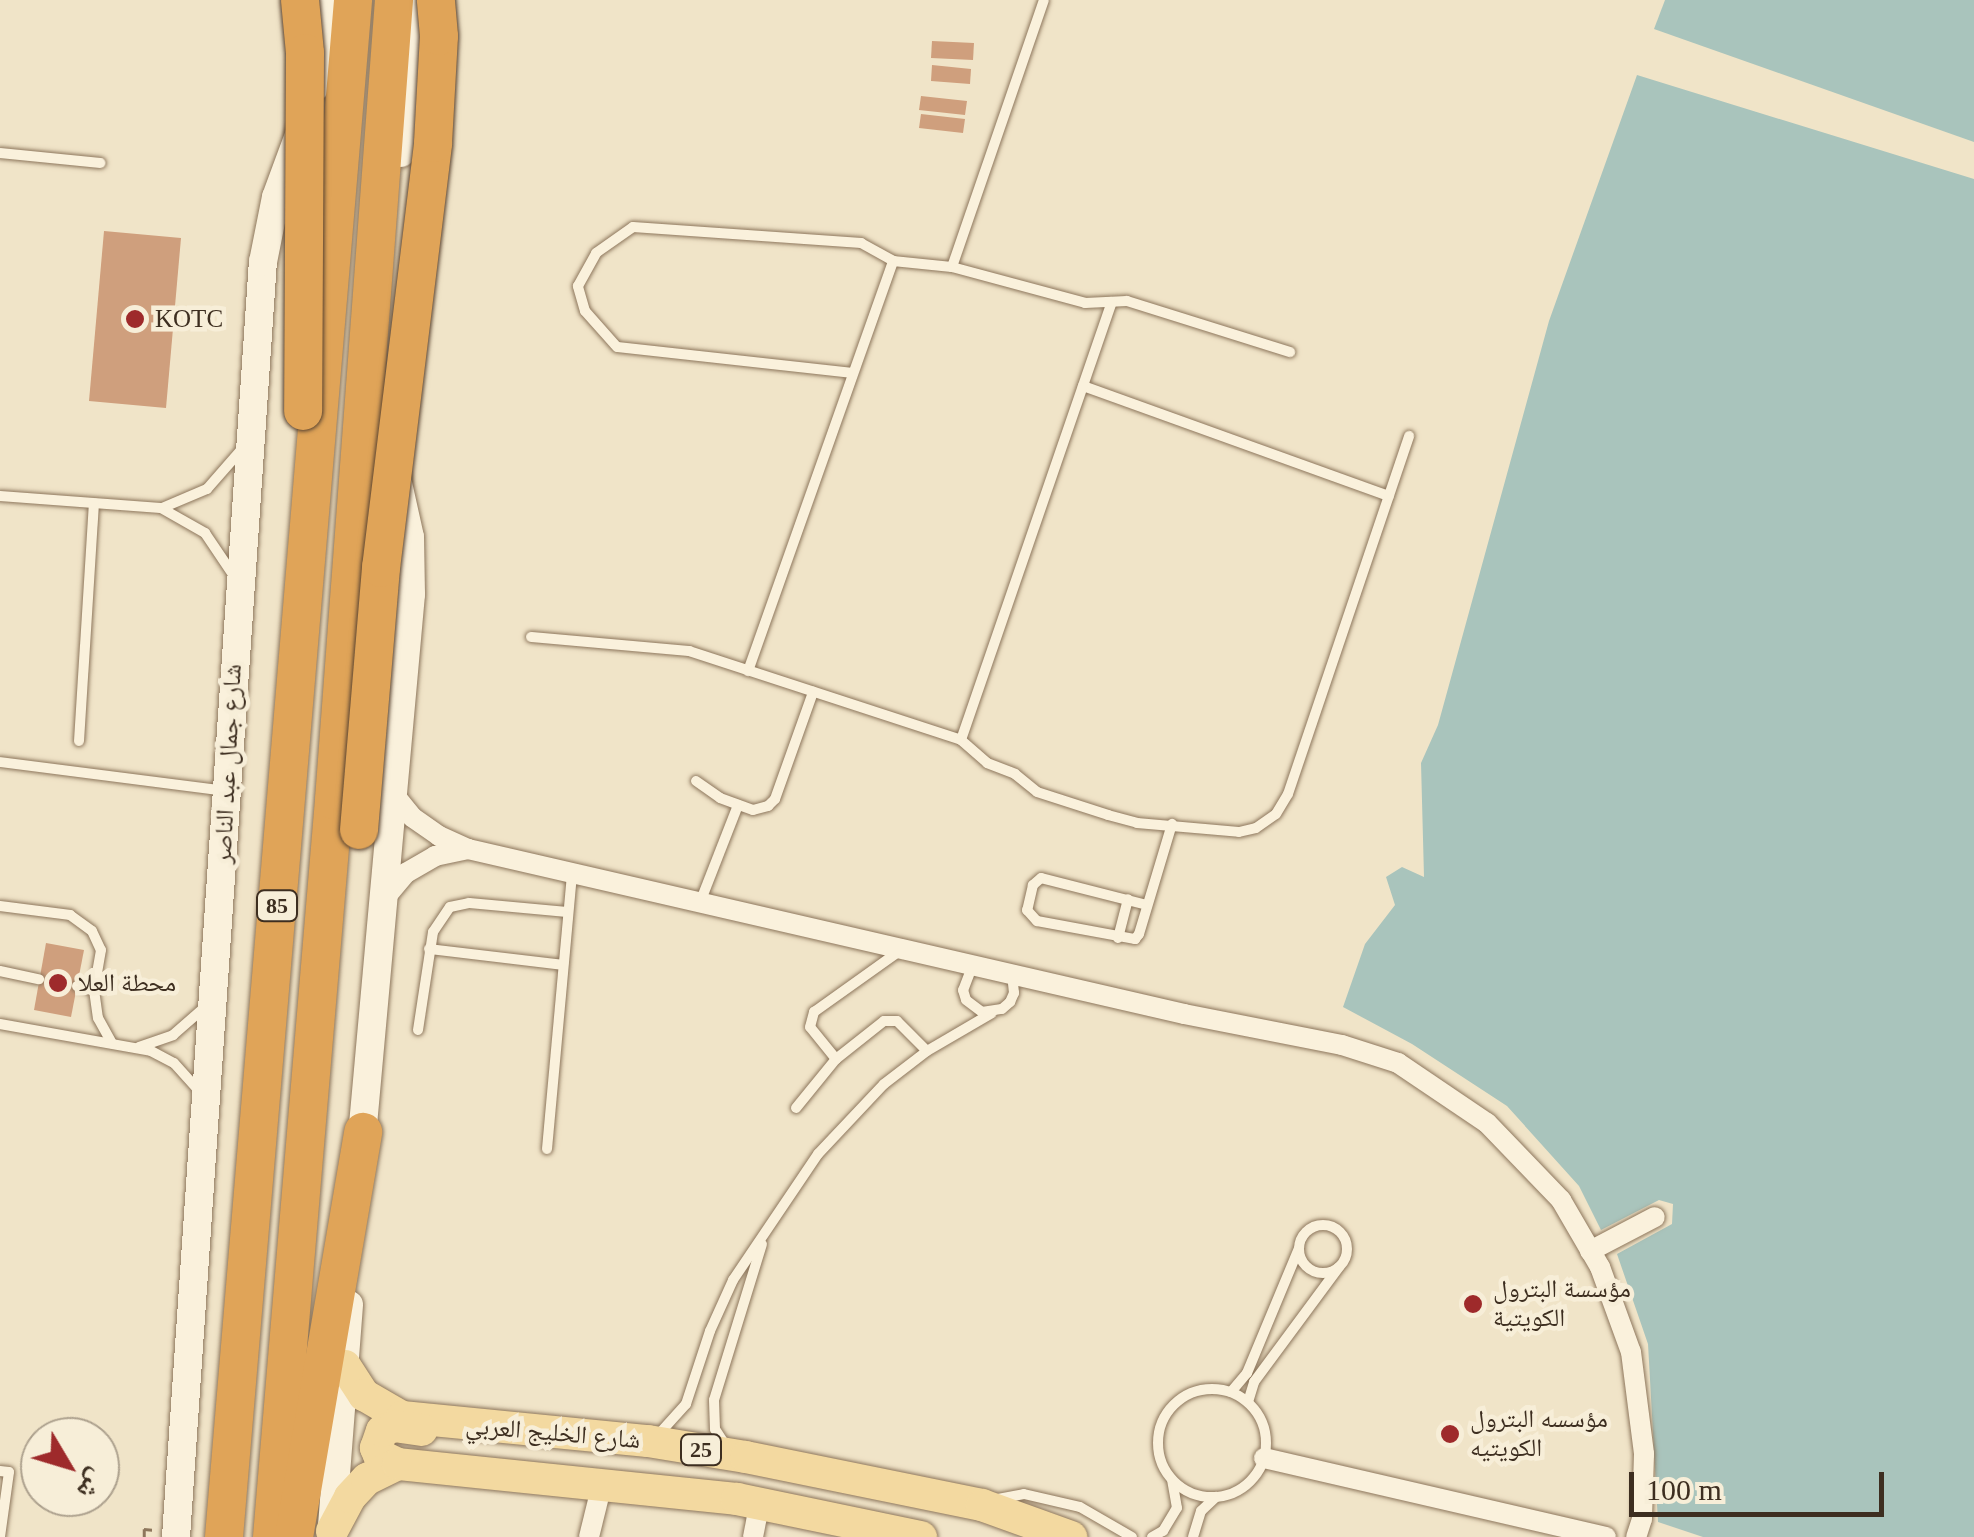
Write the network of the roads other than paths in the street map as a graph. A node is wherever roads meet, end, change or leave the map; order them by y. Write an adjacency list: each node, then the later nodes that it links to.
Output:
1 (300, 0): 22 (highway, bridge)
2 (331, 0): 17 (main road, شارع جمال عبد الناصر)
3 (353, 0): 22 (highway, 85)
4 (394, 0): 68 (highway, 85)
5 (414, 0): 32 (main road)
6 (436, 0): 68 (highway, bridge)
7 (1044, 0): 11 (lane)
8 (0, 153): 9 (lane)
9 (101, 164)
10 (893, 261): 11 (lane); 14 (lane); 14 (lane)
11 (952, 266): 12 (lane)
12 (1112, 302): 13 (lane); 15 (lane)
13 (1290, 352)
14 (853, 373): 25 (lane)
15 (1083, 386): 19 (lane); 27 (lane)
16 (1409, 436): 19 (lane)
17 (248, 438): 21 (lane); 23 (main road, شارع جمال عبد الناصر)
18 (0, 496): 20 (lane)
19 (1388, 496): 34 (lane)
20 (94, 503): 21 (lane); 28 (lane)
21 (161, 508): 23 (lane)
22 (310, 512): 93 (highway, 85)
23 (237, 589): 31 (main road, شارع جمال عبد الناصر)
24 (531, 637): 25 (lane)
25 (748, 671): 26 (lane)
26 (812, 692): 27 (lane); 33 (lane)
27 (962, 740): 34 (lane)
28 (79, 741)
29 (0, 762): 31 (lane)
30 (696, 780): 33 (lane)
31 (227, 792): 54 (main road, شارع جمال عبد الناصر)
32 (392, 792): 35 (street); 37 (main road)
33 (738, 804): 39 (lane)
34 (1172, 824): 40 (lane)
35 (468, 849): 36 (street); 37 (street)
36 (572, 872): 39 (street); 42 (lane)
37 (384, 899): 66 (main road)
38 (1128, 899): 40 (lane); 43 (lane); 43 (lane)
39 (701, 900): 45 (street)
40 (1147, 904): 43 (lane)
41 (0, 906): 53 (lane)
42 (568, 912): 44 (lane); 47 (lane)
43 (1118, 938)
44 (430, 949): 47 (lane); 58 (lane)
45 (902, 949): 46 (street); 63 (lane)
46 (938, 958): 48 (street); 55 (lane)
47 (563, 965): 67 (lane)
48 (973, 966): 50 (street); 55 (lane)
49 (0, 971): 51 (lane)
50 (1012, 974): 56 (lane); 72 (street)
51 (40, 979)
52 (77, 986): 53 (lane)
53 (94, 990): 60 (lane)
54 (216, 992): 61 (lane); 64 (main road, شارع جمال عبد الناصر)
55 (964, 995): 56 (lane); 59 (lane)
56 (992, 1013): 59 (lane)
57 (0, 1024): 60 (lane)
58 (418, 1030)
59 (958, 1033): 62 (lane)
60 (112, 1043): 61 (lane)
61 (138, 1048): 64 (lane)
62 (927, 1051): 63 (lane); 70 (lane)
63 (836, 1059): 65 (lane)
64 (208, 1107): 92 (main road, شارع جمال عبد الناصر)
65 (796, 1108)
66 (363, 1132): 74 (main road); 95 (highway)
67 (546, 1148)
68 (302, 1194): 94 (highway, 85)
69 (1655, 1217): 72 (street)
70 (770, 1223): 77 (lane); 78 (lane)
71 (1299, 1248): 73 (lane); 73 (lane); 75 (lane)
72 (1590, 1251): 104 (street)
73 (1339, 1267): 76 (lane)
74 (344, 1366): 79 (main road, شارع الخليج العربي / 25); 90 (main road)
75 (1231, 1392): 76 (lane); 85 (lane)
76 (1248, 1402): 82 (lane)
77 (686, 1404): 78 (lane); 80 (lane)
78 (712, 1411): 81 (lane)
79 (565, 1436): 80 (main road, شارع الخليج العربي / 25); 83 (main road)
80 (648, 1442): 81 (main road, شارع الخليج العربي / 25)
81 (739, 1456): 88 (main road); 89 (main road, شارع الخليج العربي / 25)
82 (1264, 1458): 87 (lane); 103 (street)
83 (398, 1464): 86 (main road, شارع الخليج العربي / 25); 90 (main road)
84 (0, 1471): 91 (lane)
85 (1171, 1479): 87 (lane); 101 (lane)
86 (602, 1484): 88 (main road, شارع الخليج العربي / 25); 96 (street)
87 (1216, 1497): 102 (lane)
88 (749, 1500): 97 (street); 98 (main road, شارع الخليج العربي / 25)
89 (974, 1504): 99 (main road, شارع الخليج العربي / 25); 100 (lane)
90 (332, 1534)
91 (0, 1537)
92 (176, 1537)
93 (224, 1537)
94 (272, 1537)
95 (294, 1537)
96 (590, 1537)
97 (752, 1537)
98 (921, 1537)
99 (1070, 1537)
100 (1132, 1537)
101 (1152, 1537)
102 (1192, 1537)
103 (1606, 1537)
104 (1636, 1537)

